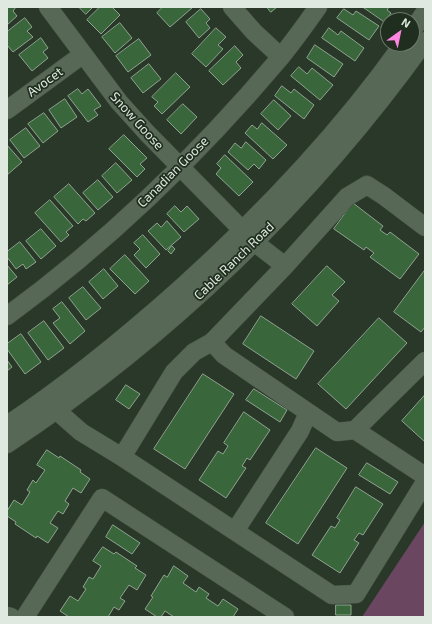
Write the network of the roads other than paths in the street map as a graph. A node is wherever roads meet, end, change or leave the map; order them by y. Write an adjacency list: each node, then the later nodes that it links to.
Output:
1 (48, 7): 6 (street, Snow Goose)
2 (232, 7): 7 (street)
3 (318, 7): 7 (street, Canadian Goose)
4 (425, 41): 11 (street, Cable Ranch Road)
5 (397, 52): 11 (street, Cable Ranch Road)
6 (82, 55): 8 (street, Avocet); 9 (street, Snow Goose)
7 (281, 57): 9 (street, Canadian Goose)
8 (7, 110)
9 (180, 168): 11 (street, Snow Goose); 13 (street, Canadian Goose)
10 (425, 227): 12 (street)
11 (248, 236): 12 (street, Snow Goose); 16 (street, Cable Ranch Road); 18 (street, Cable Ranch Road)
12 (285, 266): 14 (street)
13 (7, 316)
14 (212, 342): 17 (street); 21 (street)
15 (425, 361): 19 (street)
16 (56, 410): 20 (street, Cable Ranch Road); 21 (street)
17 (308, 413): 19 (street); 24 (street)
18 (7, 425)
19 (355, 430): 22 (street)
20 (7, 444)
21 (122, 456): 24 (street)
22 (425, 476)
23 (425, 482): 24 (street)
24 (235, 531)
25 (7, 616): 26 (street)
26 (11, 617)
27 (25, 617): 28 (street)
28 (285, 617)

